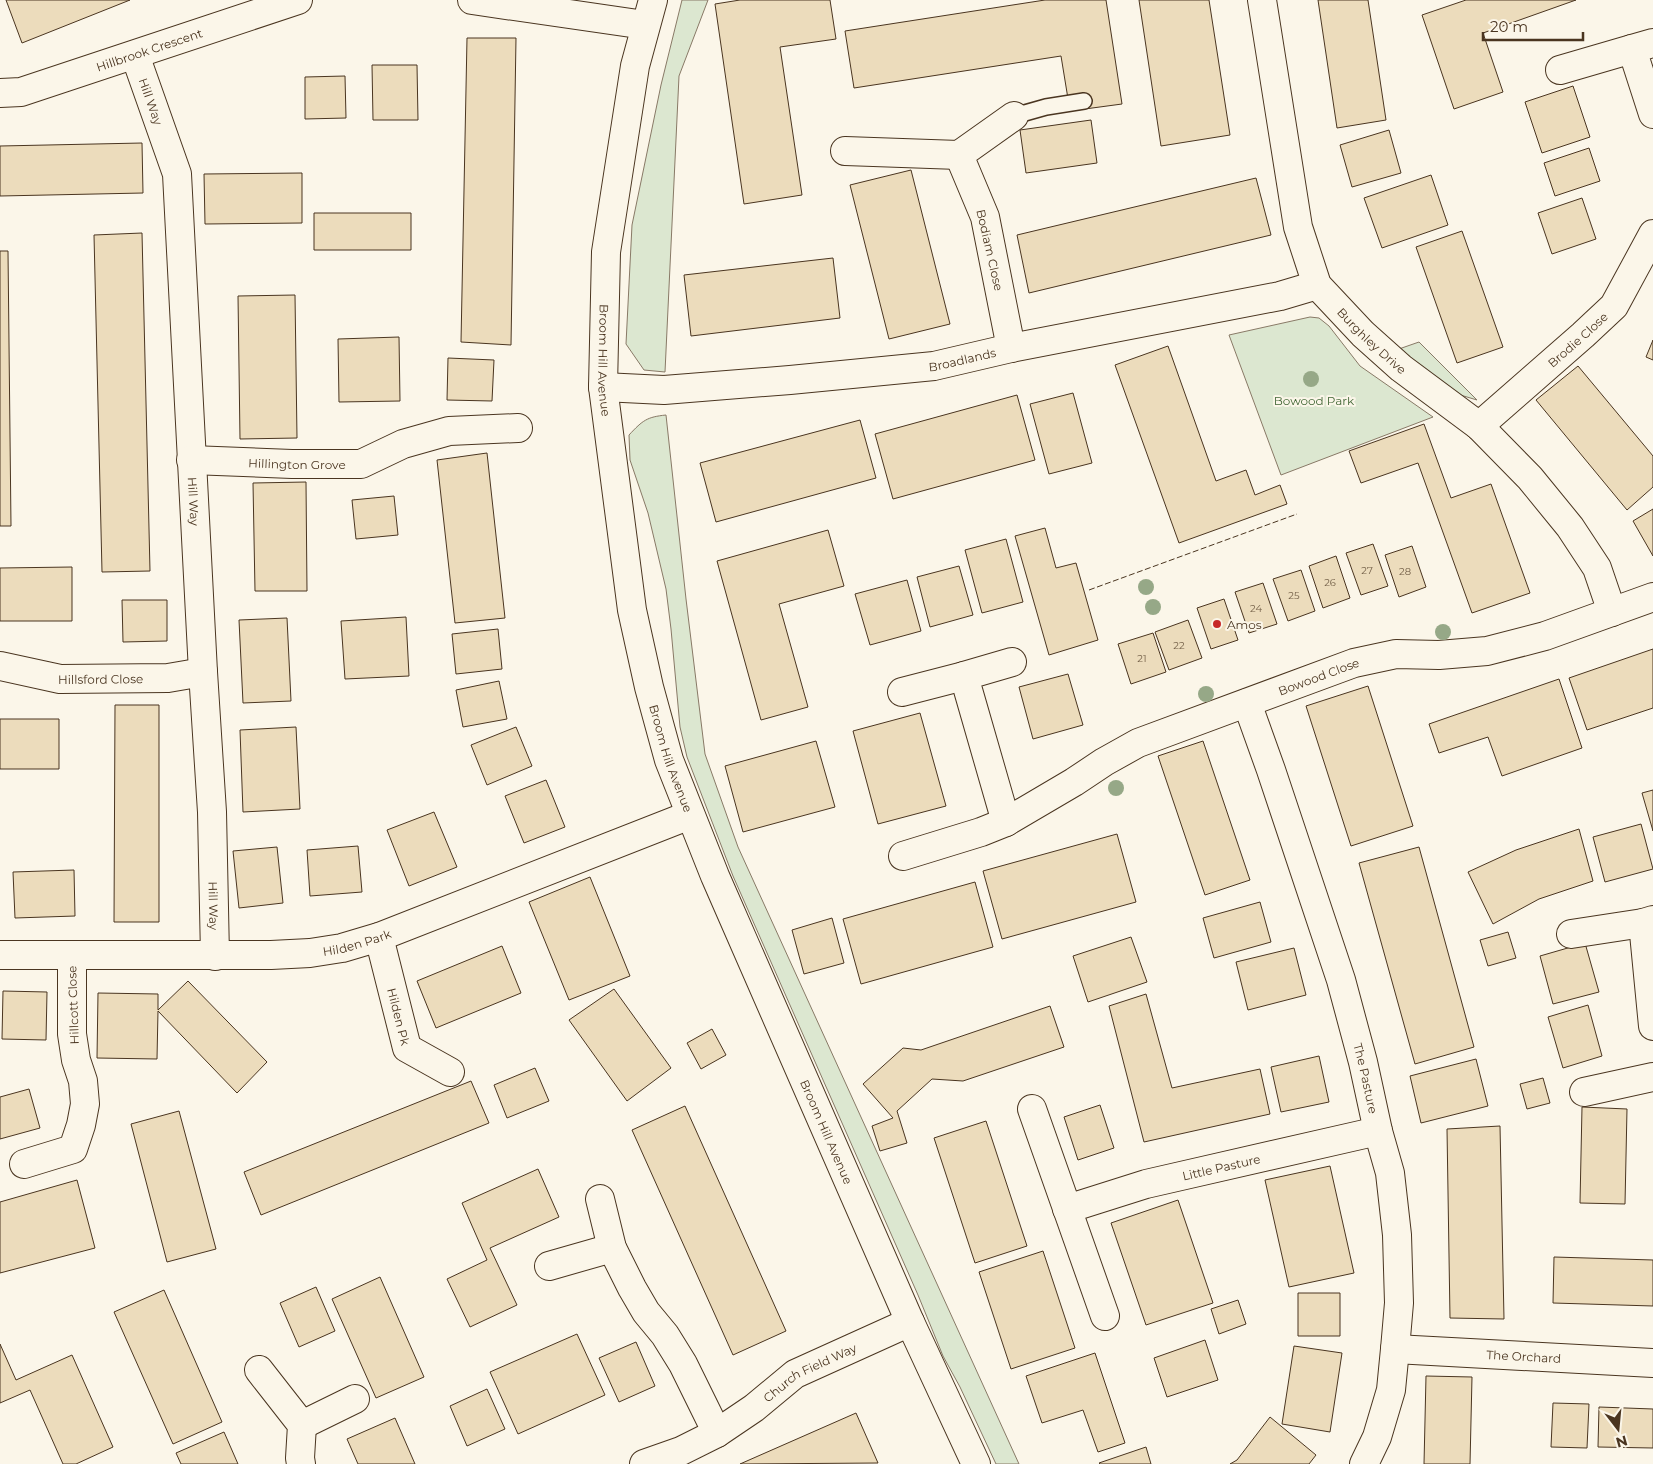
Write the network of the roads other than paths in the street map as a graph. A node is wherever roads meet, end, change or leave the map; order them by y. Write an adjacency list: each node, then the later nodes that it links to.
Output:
1 (298, 0): 6 (street, Hillbrook Crescent)
2 (472, 0): 4 (street)
3 (1262, 0): 15 (street, Burghley Drive)
4 (649, 13): 17 (street, Broom Hill Avenue)
5 (1643, 46): 7 (street); 10 (street)
6 (135, 55): 8 (street, Hillbrook Crescent); 20 (street, Hill Way)
7 (1560, 70)
8 (0, 93)
9 (1084, 101): 11 (lane)
10 (1653, 114)
11 (1014, 116): 13 (street)
12 (845, 151): 13 (street)
13 (959, 155): 16 (street, Bodiam Close)
14 (1653, 234): 18 (street, Brodie Close)
15 (1317, 285): 16 (street, Broadlands); 18 (street, Burghley Drive)
16 (1011, 348): 17 (street, Broadlands)
17 (603, 387): 29 (street, Broom Hill Avenue)
18 (1479, 426): 22 (street, Burghley Drive)
19 (518, 428): 20 (street, Hillington Grove)
20 (191, 460): 25 (street, Hill Way)
21 (1653, 597): 22 (street, Bowood Close)
22 (1612, 612): 28 (street, Bowood Close)
23 (1012, 662): 26 (street)
24 (0, 666): 25 (street, Hillsford Close)
25 (202, 672): 37 (street, Hill Way)
26 (964, 676): 27 (street); 30 (street)
27 (902, 692)
28 (1246, 703): 30 (street, Bowood Close); 43 (street, The Pasture)
29 (690, 815): 34 (street, Hilden Park); 50 (street, Broom Hill Avenue)
30 (1006, 822): 31 (street, Bowood Close)
31 (903, 856)
32 (1648, 922): 33 (street); 38 (street)
33 (1570, 934)
34 (380, 938): 37 (street, Hilden Park); 39 (street, Hilden Pk)
35 (0, 954): 36 (street, Hilden Park)
36 (72, 955): 37 (street, Hilden Park); 44 (street, Hillcott Close)
37 (214, 956)
38 (1653, 1026)
39 (450, 1072)
40 (1653, 1078): 41 (street)
41 (1584, 1092)
42 (1032, 1108): 46 (street)
43 (1378, 1131): 46 (street, Little Pasture); 51 (street, The Pasture)
44 (24, 1164)
45 (600, 1199): 47 (street)
46 (1067, 1209): 49 (street)
47 (612, 1248): 48 (street); 56 (street)
48 (549, 1266)
49 (1105, 1316)
50 (910, 1322): 56 (street, Church Field Way); 59 (street, Broom Hill Avenue)
51 (1395, 1349): 52 (street, The Orchard); 60 (street, The Pasture)
52 (1653, 1363)
53 (259, 1370): 55 (street)
54 (354, 1399): 55 (street)
55 (302, 1425): 57 (street)
56 (717, 1433): 58 (street, Church Field Way)
57 (301, 1464)
58 (644, 1464)
59 (976, 1464)
60 (1364, 1464)

